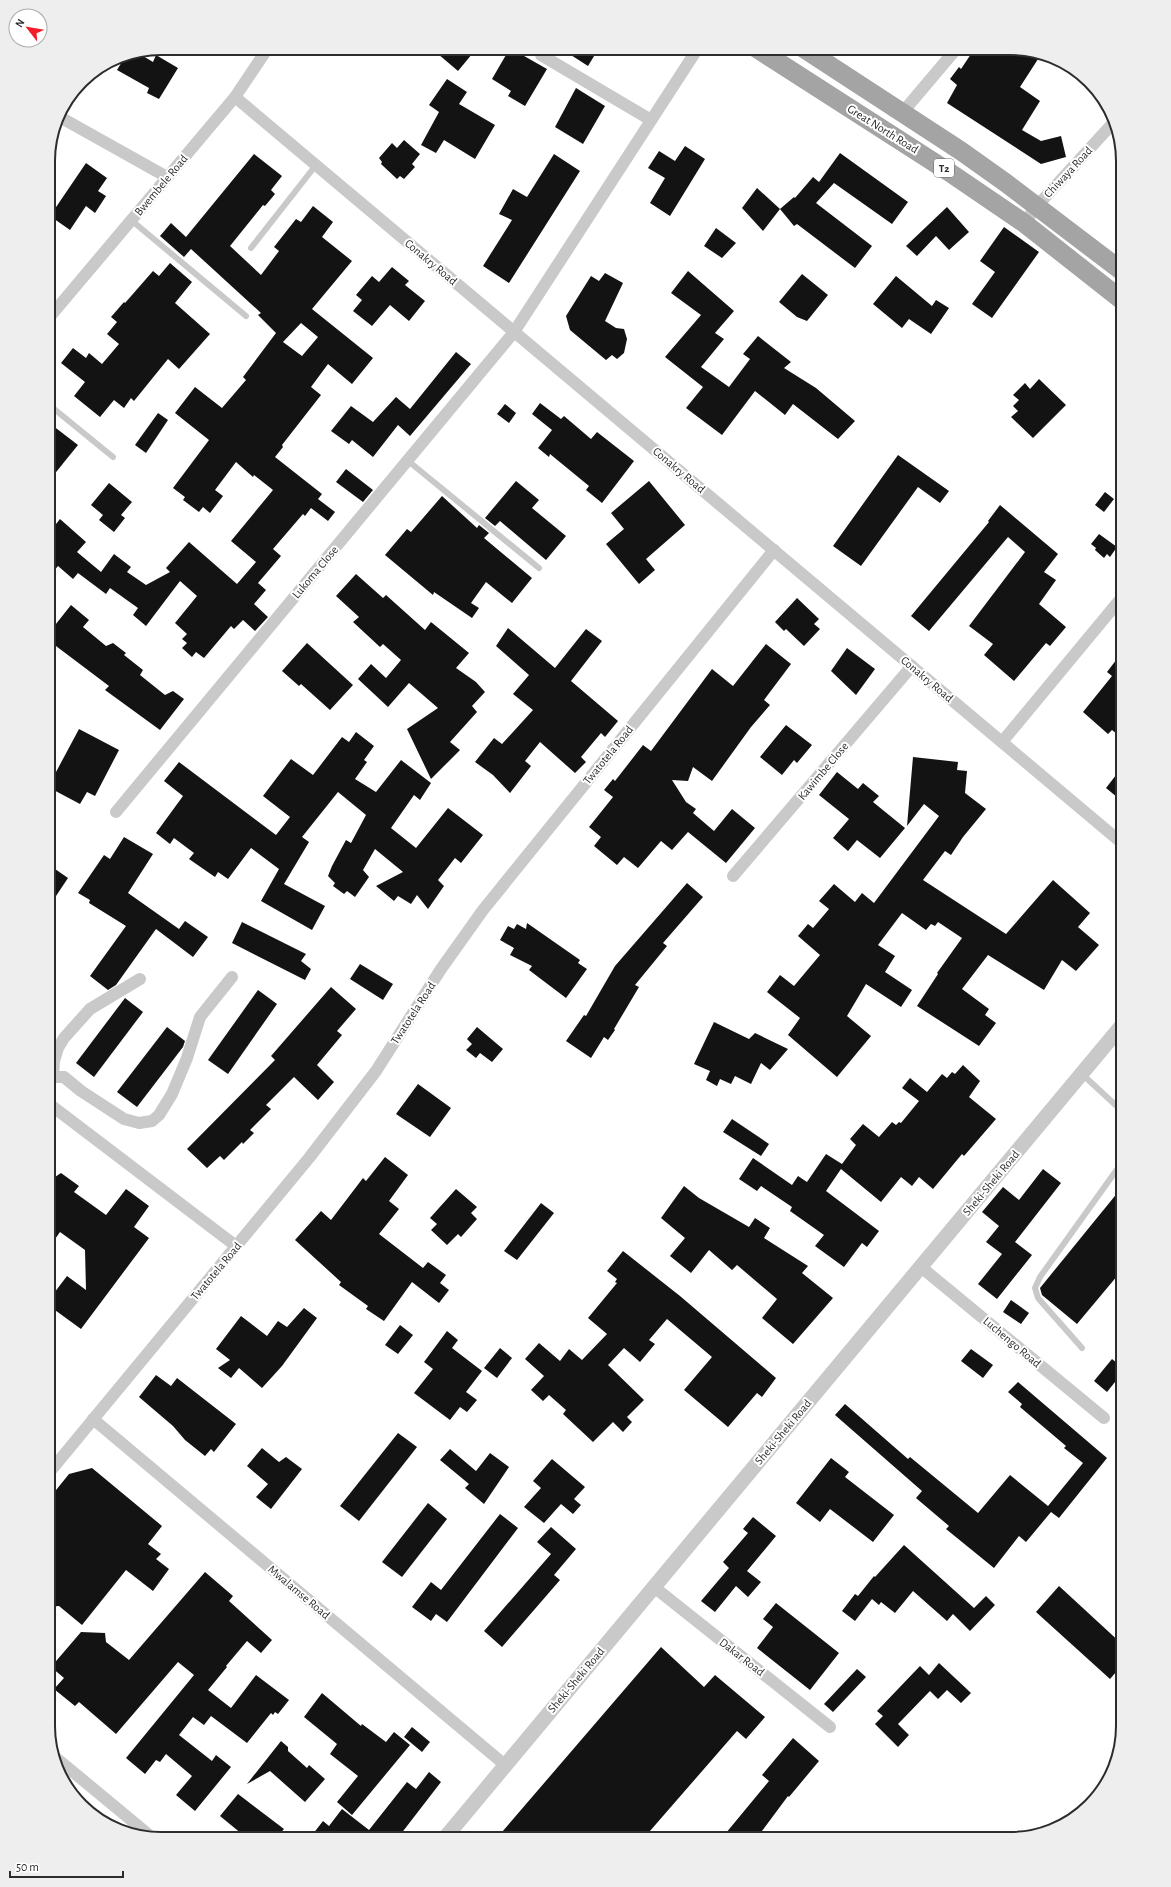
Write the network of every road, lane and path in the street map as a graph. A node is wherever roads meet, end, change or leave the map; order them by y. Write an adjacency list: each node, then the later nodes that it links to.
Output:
1 (263, 55): 7 (street, Bwembele Road)
2 (541, 55): 10 (street)
3 (693, 55): 10 (street, Lukoma Close)
4 (767, 55): 16 (main road, Great North Road / T2)
5 (814, 55): 8 (main road, Great North Road / T2)
6 (951, 55): 8 (street)
7 (235, 97): 12 (street, Conakry Road); 13 (street, Bwembele Road)
8 (902, 113): 14 (main road, Great North Road / T2)
9 (63, 119): 13 (street)
10 (651, 120): 22 (street, Lukoma Close)
11 (1110, 127): 14 (street, Chiwaya Road)
12 (316, 165): 17 (lane); 22 (street, Conakry Road)
13 (167, 177): 15 (street, Bwembele Road)
14 (1037, 206): 16 (street, Chiwaya Road); 18 (main road, Great North Road / T2)
15 (131, 220): 20 (street, Bwembele Road); 21 (lane)
16 (1024, 223): 19 (main road, Great North Road / T2)
17 (251, 248)
18 (1116, 267)
19 (1116, 295)
20 (55, 311)
21 (246, 316)
22 (514, 332): 25 (street, Lukoma Close); 26 (street, Conakry Road)
23 (55, 410): 24 (lane)
24 (113, 457)
25 (408, 460): 27 (lane); 31 (street, Lukoma Close)
26 (774, 550): 29 (street, Conakry Road); 43 (street, Twatotela Road)
27 (539, 568)
28 (1116, 604): 30 (street)
29 (912, 666): 30 (street, Conakry Road); 33 (street, Kawimbe Close)
30 (1002, 742): 32 (street, Conakry Road)
31 (116, 812)
32 (1116, 838)
33 (733, 876)
34 (232, 977): 39 (street)
35 (140, 979): 37 (street)
36 (1116, 1033): 38 (street, Sheki-Sheki Road)
37 (55, 1058)
38 (1082, 1074): 40 (lane); 44 (street, Sheki-Sheki Road)
39 (55, 1080)
40 (1116, 1106)
41 (55, 1108): 43 (street)
42 (1116, 1171): 45 (lane)
43 (236, 1246): 47 (street, Twatotela Road)
44 (921, 1266): 46 (street, Luchengo Road); 49 (street, Sheki-Sheki Road)
45 (1082, 1348)
46 (1104, 1418)
47 (93, 1419): 48 (street, Twatotela Road); 52 (street, Mwalamse Road)
48 (55, 1465)
49 (654, 1587): 50 (street, Dakar Road); 52 (street, Sheki-Sheki Road)
50 (830, 1727)
51 (62, 1763): 53 (street)
52 (505, 1765): 54 (street, Sheki-Sheki Road)
53 (144, 1831)
54 (450, 1832)

